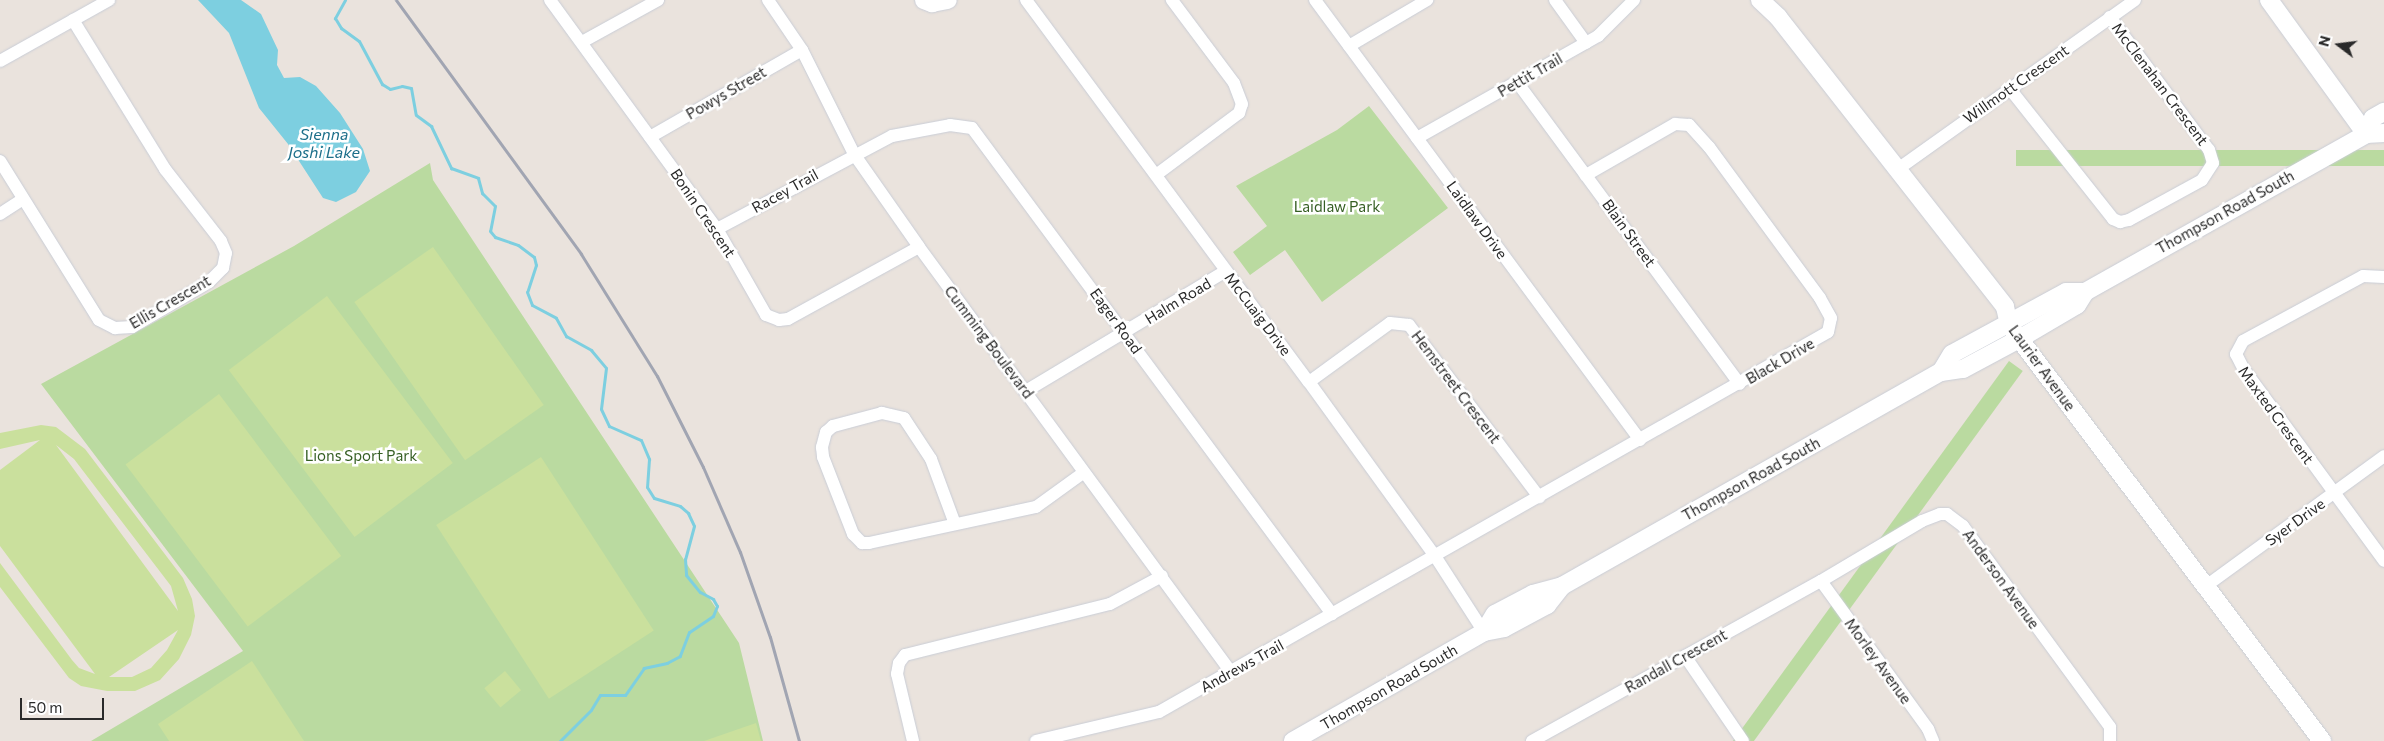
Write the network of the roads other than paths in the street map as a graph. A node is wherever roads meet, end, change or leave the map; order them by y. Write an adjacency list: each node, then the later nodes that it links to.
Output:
1 (109, 0): 17 (street)
2 (550, 0): 18 (street, Bonin Crescent)
3 (658, 0): 18 (street)
4 (768, 0): 21 (street, Cumming Boulevard)
5 (924, 0): 6 (main road)
6 (948, 0)
7 (1026, 0): 34 (street, McCuaig Drive)
8 (1172, 0): 34 (street)
9 (1315, 0): 20 (street, Laidlaw Drive)
10 (1427, 0): 20 (street)
11 (1555, 0): 19 (street)
12 (1634, 0): 19 (street, Pettit Trail)
13 (1760, 0): 32 (main road, Laurier Avenue)
14 (2135, 0): 16 (street, Willmott Crescent)
15 (2269, 0): 27 (main road)
16 (2110, 17): 24 (street, Willmott Crescent); 24 (street, McClenahan Crescent)
17 (73, 20): 22 (street); 35 (street, Ellis Crescent)
18 (582, 42): 28 (street, Bonin Crescent)
19 (1586, 43): 23 (street, Pettit Trail)
20 (1349, 46): 29 (street, Laidlaw Drive)
21 (802, 50): 28 (street, Powys Street); 30 (street, Cumming Boulevard)
22 (0, 61)
23 (1517, 82): 29 (street, Pettit Trail); 33 (street, Blain Street)
24 (2010, 88): 32 (street, Willmott Crescent)
25 (2384, 112): 27 (main road, Thompson Road South)
26 (2384, 133): 27 (main road, Thompson Road South)
27 (2366, 134): 41 (main road, Thompson Road South)
28 (650, 137): 37 (street, Bonin Crescent)
29 (1417, 138): 46 (street, Laidlaw Drive)
30 (854, 154): 37 (street, Racey Trail); 38 (street, Cumming Boulevard); 42 (street, Eager Road)
31 (0, 160): 35 (street, Ellis Crescent)
32 (1898, 169): 41 (main road, Laurier Avenue)
33 (1586, 174): 44 (street, Blain Street); 44 (street, Black Drive)
34 (1156, 175): 39 (street, McCuaig Drive)
35 (23, 199): 36 (street)
36 (0, 214)
37 (717, 229): 38 (street, Bonin Crescent)
38 (919, 247): 45 (street, Cumming Boulevard)
39 (1226, 271): 42 (street, Halm Road); 43 (street, McCuaig Drive)
40 (2384, 278): 49 (street, Maxted Crescent)
41 (2014, 332): 56 (main road, Laurier Avenue); 58 (main road, Thompson Road South)
42 (1124, 333): 45 (street, Halm Road); 57 (street, Eager Road)
43 (1309, 382): 50 (street, Hemstreet Crescent); 52 (street, McCuaig Drive)
44 (1740, 384): 46 (street, Black Drive)
45 (1026, 391): 48 (street, Cumming Boulevard)
46 (1640, 440): 50 (street, Black Drive)
47 (2384, 456): 49 (street, Syer Drive)
48 (1084, 473): 51 (street); 54 (street, Cumming Boulevard)
49 (2333, 494): 53 (street, Maxted Crescent); 56 (street, Syer Drive)
50 (1539, 497): 52 (street, Black Drive)
51 (955, 524): 51 (street)
52 (1435, 556): 57 (street, Andrews Trail); 58 (street, McCuaig Drive)
53 (2384, 561)
54 (1162, 576): 60 (street, Cumming Boulevard); 61 (street)
55 (1821, 582): 59 (street, Randall Crescent); 66 (street, Morley Avenue); 67 (street, Anderson Avenue)
56 (2206, 586): 68 (main road, Laurier Avenue)
57 (1332, 614): 60 (street, Andrews Trail)
58 (1484, 632): 63 (main road, Thompson Road South)
59 (1685, 656): 64 (street, Randall Crescent); 65 (street)
60 (1231, 672): 62 (street, Andrews Trail)
61 (913, 741)
62 (1036, 741)
63 (1293, 741)
64 (1532, 741)
65 (1743, 741)
66 (1933, 741)
67 (2110, 741)
68 (2322, 741)

